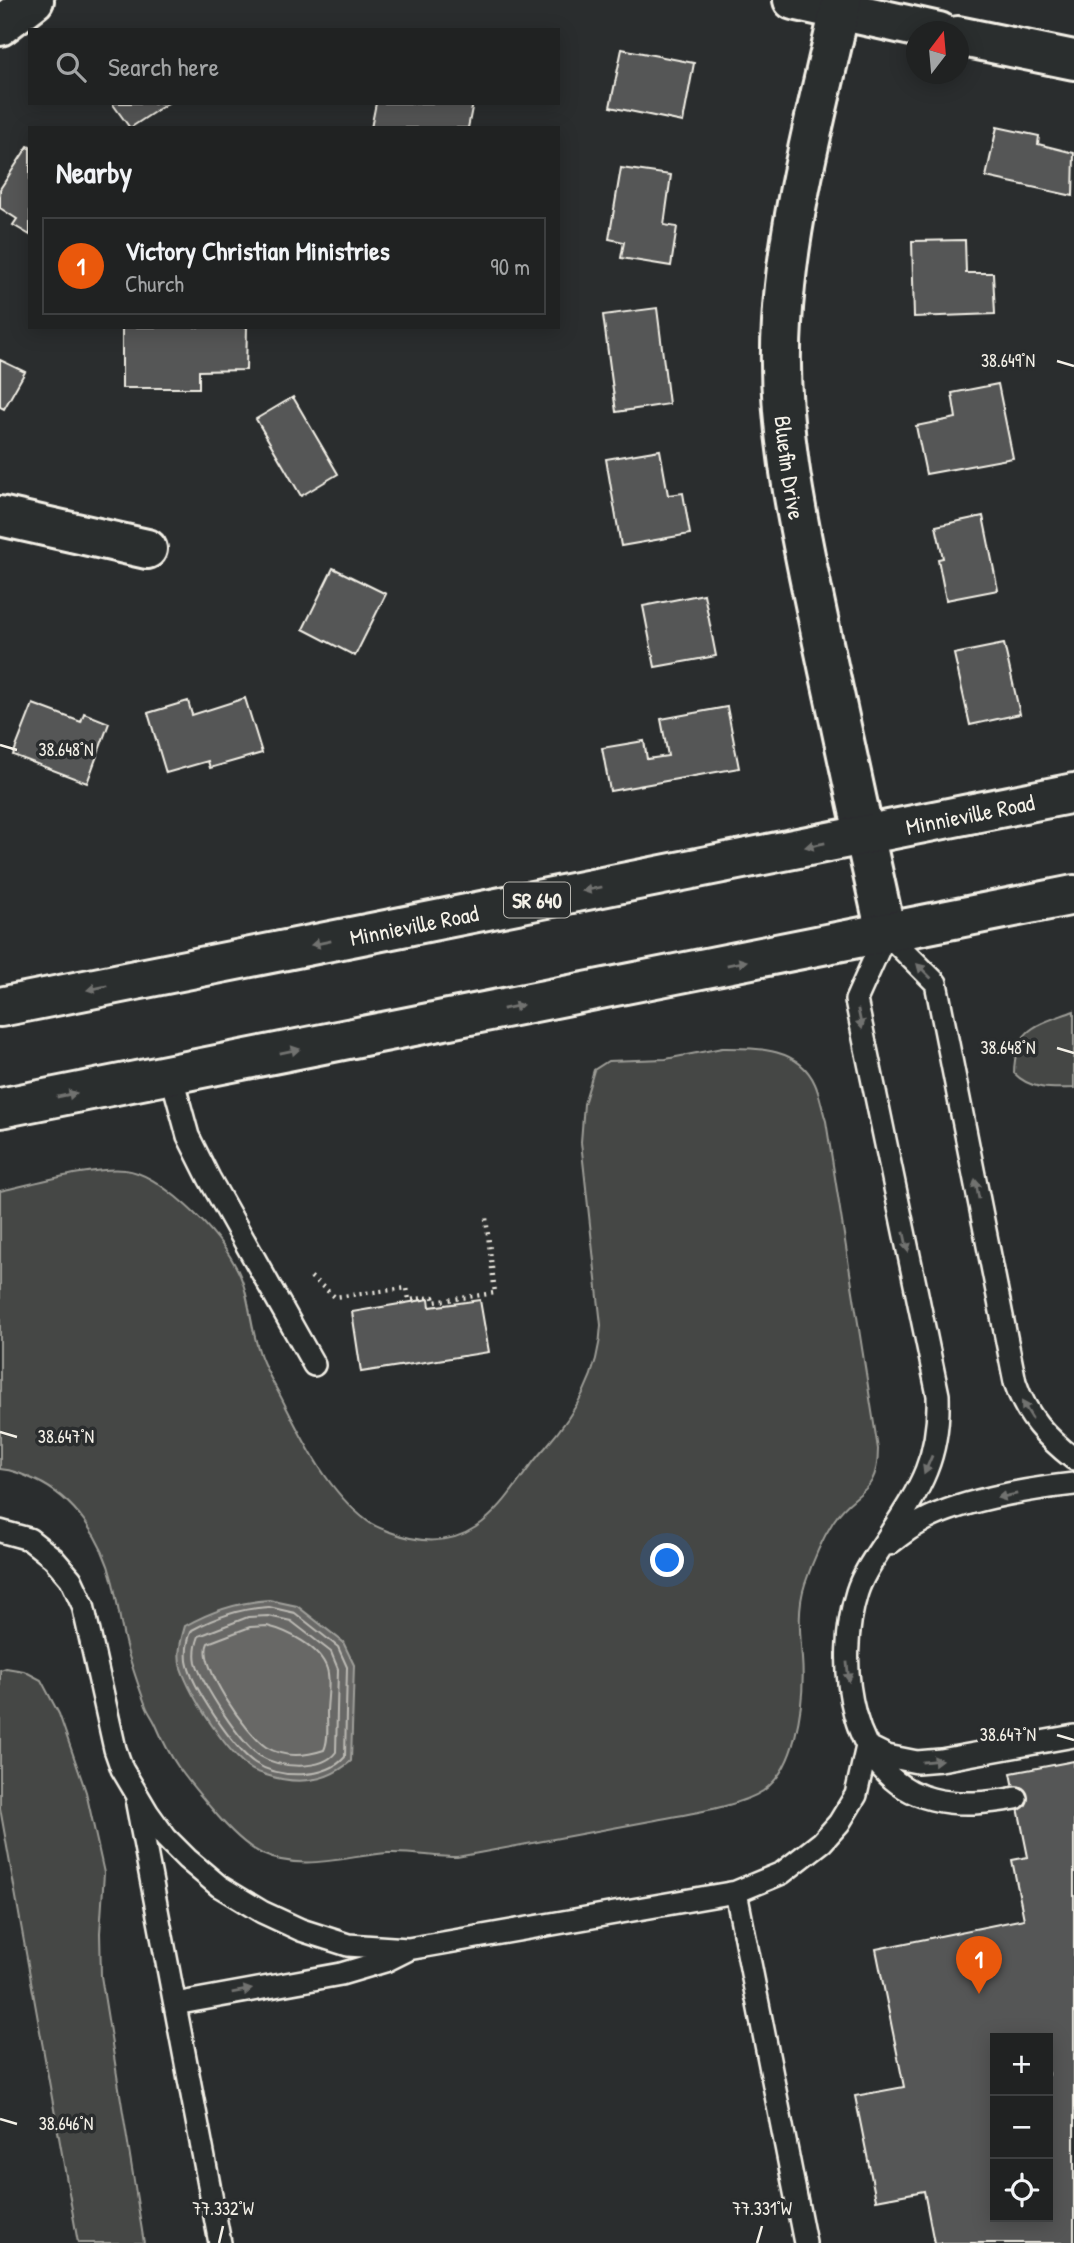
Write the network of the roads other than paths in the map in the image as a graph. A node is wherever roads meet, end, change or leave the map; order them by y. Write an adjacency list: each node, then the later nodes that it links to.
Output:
1 (34, 0): 5 (main road)
2 (793, 0): 3 (main road)
3 (841, 5): 4 (main road); 11 (main road, Bluefin Drive)
4 (906, 23)
5 (0, 26)
6 (969, 38): 7 (main road)
7 (1074, 60)
8 (0, 516): 9 (main road)
9 (147, 549)
10 (1074, 793): 11 (main road, Minnieville Road / SR 640)
11 (864, 835): 13 (main road, Bluefin Drive); 14 (main road, Minnieville Road / SR 640, one-way to 14)
12 (1074, 895): 13 (main road)
13 (886, 933): 15 (main road, one-way to 13); 18 (lane, one-way to 13); 21 (lane, one-way to 21)
14 (0, 1007)
15 (171, 1074): 16 (main road, one-way to 15); 17 (lane)
16 (0, 1108)
17 (314, 1365)
18 (1074, 1458)
19 (1074, 1484): 21 (lane, one-way to 21)
20 (0, 1531): 24 (lane)
21 (877, 1554): 23 (lane, one-way to 23)
22 (1074, 1736): 23 (lane, one-way to 22)
23 (867, 1746): 25 (lane); 26 (lane)
24 (134, 1788): 27 (lane); 28 (lane)
25 (1016, 1798)
26 (736, 1892): 27 (lane); 30 (lane)
27 (408, 1950): 28 (lane, one-way to 27)
28 (175, 2004): 29 (lane)
29 (220, 2243)
30 (805, 2243)

